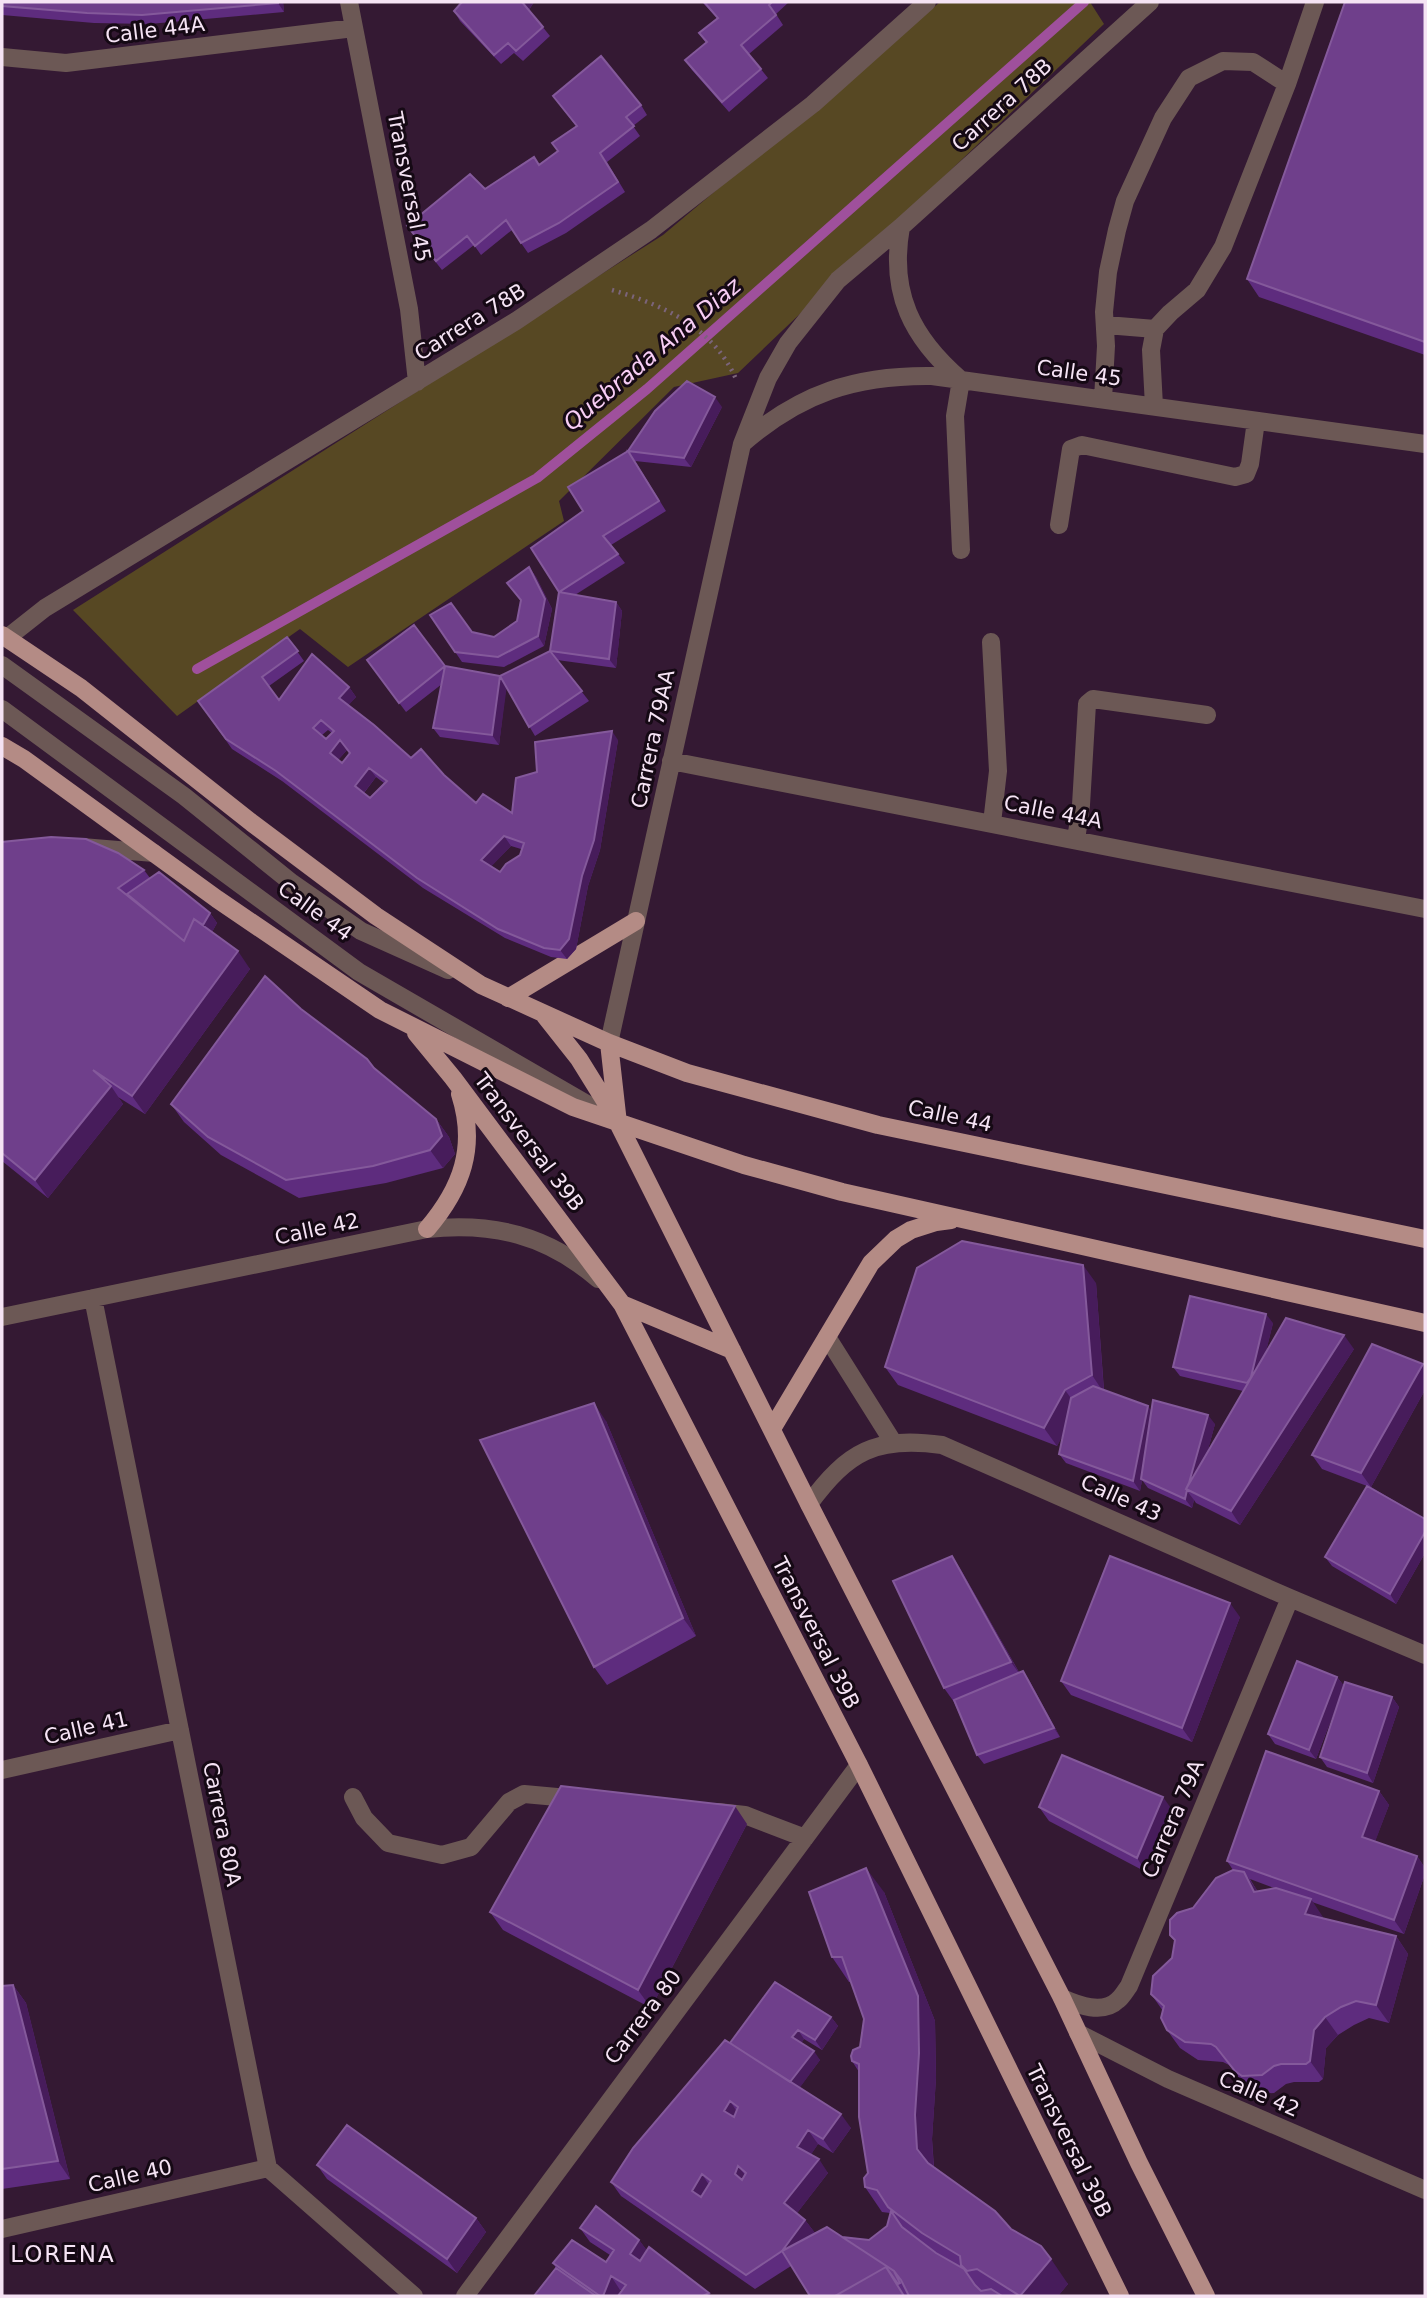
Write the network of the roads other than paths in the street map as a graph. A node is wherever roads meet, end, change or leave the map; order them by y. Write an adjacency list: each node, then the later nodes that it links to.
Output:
1 (349, 2): 5 (street, Transversal 45)
2 (927, 2): 12 (street, Carrera 78B)
3 (1150, 2): 8 (street, Carrera 78B)
4 (1315, 2): 7 (street)
5 (354, 29): 6 (street, Calle 44A); 12 (street, Transversal 45)
6 (2, 57)
7 (1287, 84): 9 (street); 10 (street)
8 (901, 227): 11 (street); 16 (street, Carrera 78B)
9 (1106, 324): 10 (street); 13 (street)
10 (1155, 329): 14 (street)
11 (961, 380): 13 (street, Calle 45); 16 (street, Calle 45); 19 (street)
12 (417, 382): 20 (street, Carrera 78B)
13 (1103, 399): 14 (street, Calle 45)
14 (1154, 406): 15 (street, Calle 45)
15 (1256, 421): 17 (street, Calle 45); 18 (street)
16 (742, 444): 26 (street, Carrera 79AA)
17 (1425, 444)
18 (1059, 525)
19 (961, 550)
20 (4, 636): 33 (main road, Calle 44)
21 (991, 642): 27 (street)
22 (2, 665): 33 (street, Calle 44)
23 (2, 709): 39 (street, Calle 44)
24 (1208, 715): 28 (street)
25 (2, 746): 30 (main road, Calle 44)
26 (671, 761): 27 (street, Calle 44A); 32 (street, Carrera 79AA)
27 (992, 823): 28 (street, Calle 44A)
28 (1076, 840): 31 (street, Calle 44A)
29 (60, 847): 30 (street)
30 (154, 853): 36 (main road, Calle 44)
31 (1425, 909)
32 (636, 921): 34 (main road); 37 (street, Carrera 79AA)
33 (481, 985): 34 (main road, Calle 44)
34 (508, 998): 35 (main road, Calle 44)
35 (543, 1014): 37 (main road, Calle 44); 39 (main road)
36 (411, 1027): 38 (main road, Transversal 39B); 39 (main road, Calle 44)
37 (609, 1044): 39 (main road); 42 (main road, Calle 44)
38 (453, 1078): 41 (main road); 44 (main road, Transversal 39B)
39 (618, 1123): 40 (main road, Calle 44); 48 (main road)
40 (962, 1219): 46 (main road, Calle 44); 47 (main road)
41 (427, 1228): 43 (street, Calle 42); 44 (street, Calle 42)
42 (1425, 1240)
43 (93, 1298): 45 (street, Calle 42); 54 (street, Carrera 80A)
44 (622, 1304): 48 (main road); 55 (main road, Transversal 39B)
45 (2, 1317)
46 (1425, 1323)
47 (827, 1337): 49 (main road); 50 (street)
48 (732, 1350): 49 (main road)
49 (772, 1429): 51 (main road)
50 (893, 1443): 51 (street, Calle 43); 52 (street, Calle 43)
51 (809, 1504): 61 (main road)
52 (1290, 1598): 53 (street, Calle 43); 61 (street, Carrera 79A)
53 (1425, 1655)
54 (180, 1730): 56 (street, Calle 41); 63 (street, Carrera 80A)
55 (859, 1765): 60 (street, Carrera 80); 68 (main road, Transversal 39B)
56 (2, 1770)
57 (353, 1797): 58 (street)
58 (599, 1800)
59 (705, 1811): 60 (street)
60 (805, 1838): 67 (street, Carrera 80)
61 (1062, 1998): 62 (main road)
62 (1078, 2033): 64 (street, Calle 42); 69 (main road)
63 (268, 2168): 65 (street, Calle 40); 66 (street)
64 (1425, 2190)
65 (2, 2230)
66 (414, 2296)
67 (465, 2296)
68 (1120, 2296)
69 (1206, 2296)

